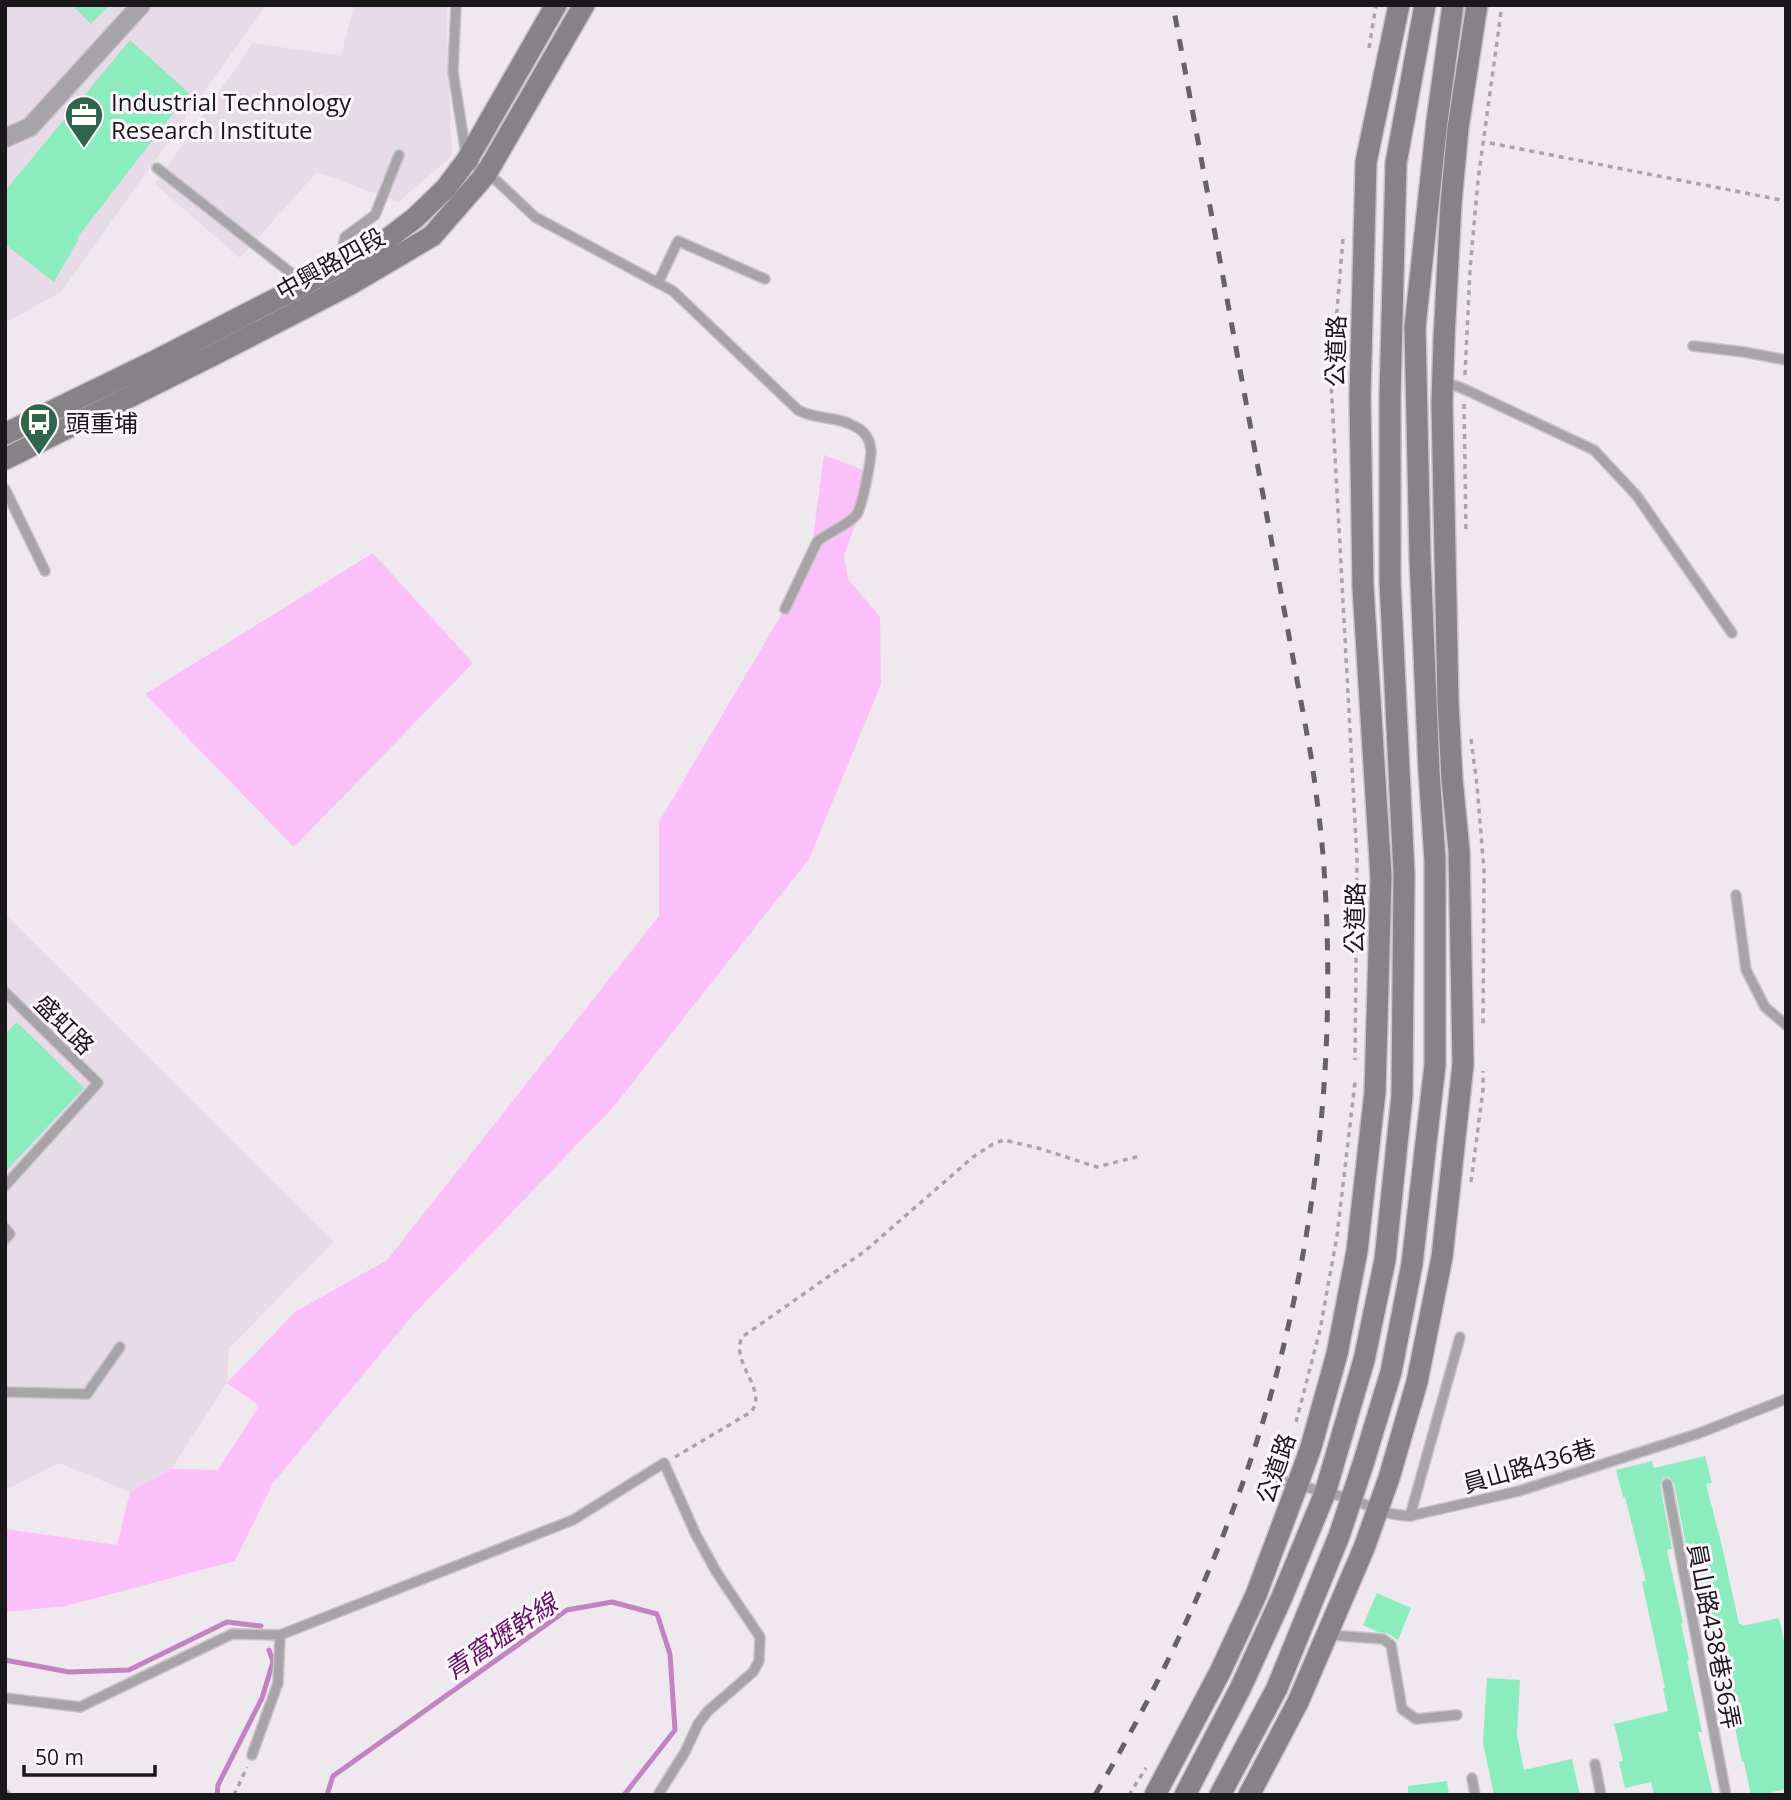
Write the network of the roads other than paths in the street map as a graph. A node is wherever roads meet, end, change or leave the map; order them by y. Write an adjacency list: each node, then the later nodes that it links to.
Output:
1 (141, 5): 11 (street)
2 (456, 5): 13 (lane)
3 (556, 5): 13 (street, 中興路四段)
4 (584, 5): 16 (street, 中興路四段)
5 (1399, 5): 44 (street, 公道路)
6 (1425, 5): 46 (street, 公道路)
7 (1453, 5): 9 (street)
8 (1477, 5): 10 (street)
9 (1437, 121): 14 (street); 17 (street)
10 (1458, 128): 14 (street); 18 (street)
11 (5, 138)
12 (399, 155): 19 (lane)
13 (467, 160): 16 (lane); 19 (street, 中興路四段)
14 (1443, 164): 17 (street); 18 (street)
15 (157, 168): 21 (lane)
16 (486, 174): 22 (lane); 23 (street, 中興路四段)
17 (1429, 198): 47 (street)
18 (1451, 203): 27 (street)
19 (340, 265): 21 (street, 中興路四段); 23 (lane)
20 (765, 279): 22 (lane)
21 (304, 283): 24 (lane); 28 (street, 中興路四段)
22 (658, 283): 32 (lane)
23 (349, 285): 24 (street, 中興路四段)
24 (326, 297): 29 (street, 中興路四段)
25 (1693, 346): 26 (lane)
26 (1786, 360)
27 (1443, 381): 33 (lane); 48 (street)
28 (5, 434)
29 (5, 459)
30 (5, 489): 31 (lane)
31 (45, 571)
32 (785, 609)
33 (1732, 633)
34 (1735, 895): 36 (lane)
35 (5, 992): 37 (lane, 盛虹路)
36 (1786, 1025)
37 (5, 1186)
38 (5, 1228): 39 (lane)
39 (5, 1239)
40 (1460, 1337): 49 (lane)
41 (120, 1347): 42 (lane)
42 (5, 1392)
43 (1786, 1399): 49 (lane, 員山路436巷)
44 (1289, 1483): 46 (lane, 員山路436巷); 58 (street, 公道路)
45 (1667, 1484): 64 (lane, 員山路438巷36弄)
46 (1325, 1493): 47 (lane, 員山路436巷); 59 (street, 公道路)
47 (1352, 1500): 48 (lane, 員山路436巷); 60 (street)
48 (1377, 1511): 49 (lane, 員山路436巷); 51 (street)
49 (1410, 1516)
50 (280, 1635): 52 (lane); 54 (lane); 57 (lane)
51 (1327, 1635): 53 (lane); 61 (street)
52 (5, 1698)
53 (1457, 1715)
54 (252, 1755)
55 (1595, 1764): 63 (lane)
56 (1472, 1778): 62 (lane)
57 (657, 1795)
58 (1155, 1795)
59 (1185, 1795)
60 (1220, 1795)
61 (1249, 1795)
62 (1475, 1795)
63 (1601, 1795)
64 (1726, 1795)

